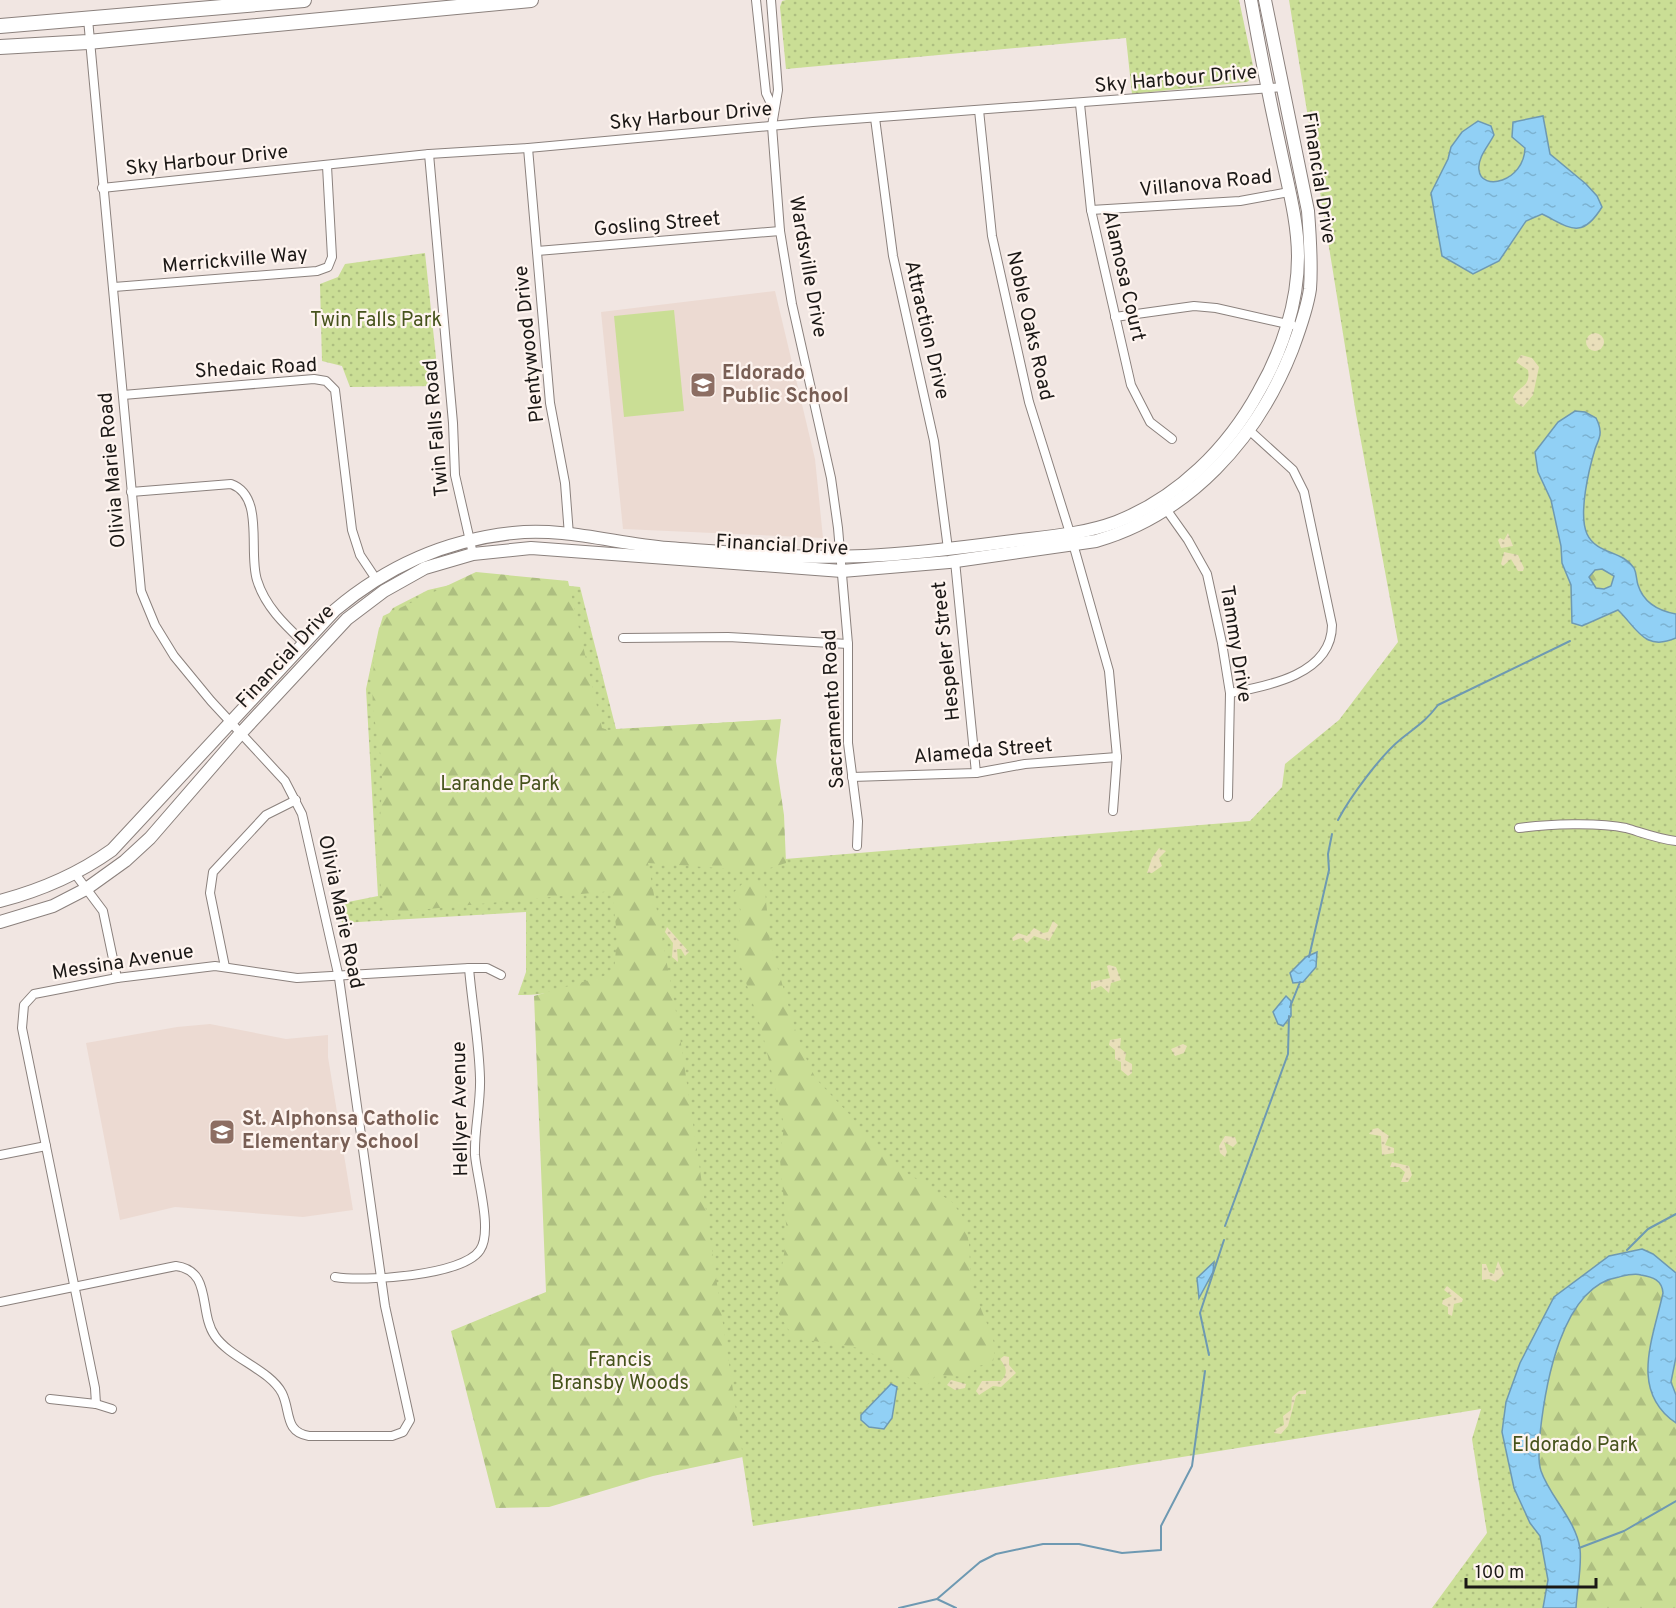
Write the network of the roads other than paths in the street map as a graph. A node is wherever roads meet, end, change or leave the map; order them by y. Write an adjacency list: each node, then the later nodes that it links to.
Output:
1 (304, 0): 7 (main road)
2 (531, 0): 9 (main road)
3 (756, 0): 14 (street, Wardsville Drive)
4 (771, 0): 14 (street, Wardsville Drive)
5 (1251, 0): 12 (street, Financial Drive)
6 (1265, 0): 11 (street, Financial Drive)
7 (88, 19): 8 (main road); 9 (street, Olivia Marie Road)
8 (0, 26)
9 (88, 42): 10 (main road); 21 (street, Olivia Marie Road)
10 (0, 47)
11 (1284, 87): 12 (street, Sky Harbour Drive); 29 (street, Financial Drive)
12 (1268, 89): 13 (street, Sky Harbour Drive); 22 (street, Financial Drive)
13 (1080, 104): 15 (street, Sky Harbour Drive); 23 (street, Alamosa Court)
14 (774, 110): 17 (street, Wardsville Drive)
15 (979, 110): 16 (street, Sky Harbour Drive); 36 (street, Noble Oaks Road)
16 (875, 118): 17 (street, Sky Harbour Drive); 38 (street, Attraction Drive)
17 (772, 126): 18 (street, Sky Harbour Drive); 24 (street, Wardsville Drive)
18 (528, 148): 19 (street, Sky Harbour Drive); 25 (street, Plentywood Drive)
19 (429, 154): 20 (street, Sky Harbour Drive); 37 (street, Twin Falls Road)
20 (327, 166): 21 (street, Sky Harbour Drive); 26 (street, Merrickville Way)
21 (102, 188): 26 (street, Olivia Marie Road)
22 (1289, 192): 23 (street, Villanova Road); 28 (street, Financial Drive)
23 (1091, 210): 27 (street, Alamosa Court)
24 (780, 231): 25 (street, Gosling Street); 40 (street, Wardsville Drive)
25 (537, 251): 35 (street, Plentywood Drive)
26 (114, 287): 30 (street, Olivia Marie Road)
27 (1115, 317): 28 (street); 32 (street, Alamosa Court)
28 (1287, 324): 29 (street); 36 (street, Financial Drive)
29 (1301, 327): 31 (street, Financial Drive)
30 (123, 395): 33 (street, Olivia Marie Road); 43 (street, Shedaic Road)
31 (1250, 430): 34 (street, Financial Drive); 47 (street)
32 (1172, 439)
33 (131, 492): 45 (street); 48 (street, Olivia Marie Road)
34 (1166, 509): 36 (street, Financial Drive); 47 (street, Tammy Drive)
35 (569, 535): 37 (street, Financial Drive); 40 (street, Financial Drive)
36 (1072, 539): 38 (street, Financial Drive); 41 (street, Financial Drive); 50 (street, Noble Oaks Road)
37 (470, 540): 39 (street, Twin Falls Road); 43 (street, Financial Drive)
38 (948, 549): 40 (street, Financial Drive)
39 (473, 554): 42 (street, Financial Drive); 49 (street, Financial Drive)
40 (840, 556): 42 (street, Wardsville Drive)
41 (955, 561): 42 (street, Financial Drive); 51 (street, Hespeler Street)
42 (842, 571): 46 (street, Sacramento Road)
43 (376, 579): 45 (street, Financial Drive)
44 (623, 638): 46 (street)
45 (303, 642): 48 (street, Financial Drive)
46 (848, 644): 52 (street, Sacramento Road)
47 (1230, 693): 53 (street, Tammy Drive)
48 (231, 722): 49 (street, Olivia Marie Road); 59 (street, Financial Drive)
49 (241, 733): 54 (street, Olivia Marie Road); 60 (street, Financial Drive)
50 (1117, 757): 51 (street, Alameda Street); 55 (street, Noble Oaks Road)
51 (976, 773): 52 (street, Alameda Street)
52 (852, 777): 58 (street, Sacramento Road)
53 (1227, 796)
54 (296, 800): 63 (street); 67 (street, Olivia Marie Road)
55 (1113, 811)
56 (1519, 828): 57 (street)
57 (1676, 841)
58 (857, 846)
59 (76, 875): 60 (street); 61 (street, Financial Drive)
60 (86, 889): 62 (street, Financial Drive); 66 (street)
61 (0, 901)
62 (0, 922)
63 (225, 967): 66 (street, Messina Avenue); 67 (street, Messina Avenue)
64 (469, 968): 65 (street, Messina Avenue); 67 (street, Messina Avenue); 70 (street, Hellyer Avenue)
65 (501, 975)
66 (117, 978): 68 (street, Messina Avenue)
67 (339, 978): 70 (street, Olivia Marie Road)
68 (46, 1146): 69 (street); 72 (street, Messina Avenue)
69 (0, 1155)
70 (381, 1276): 71 (street, Hellyer Avenue); 72 (street, Olivia Marie Road)
71 (335, 1277)
72 (75, 1288): 73 (street); 75 (street, Messina Avenue)
73 (0, 1302)
74 (50, 1399): 75 (street)
75 (96, 1404): 76 (street)
76 (112, 1409)

